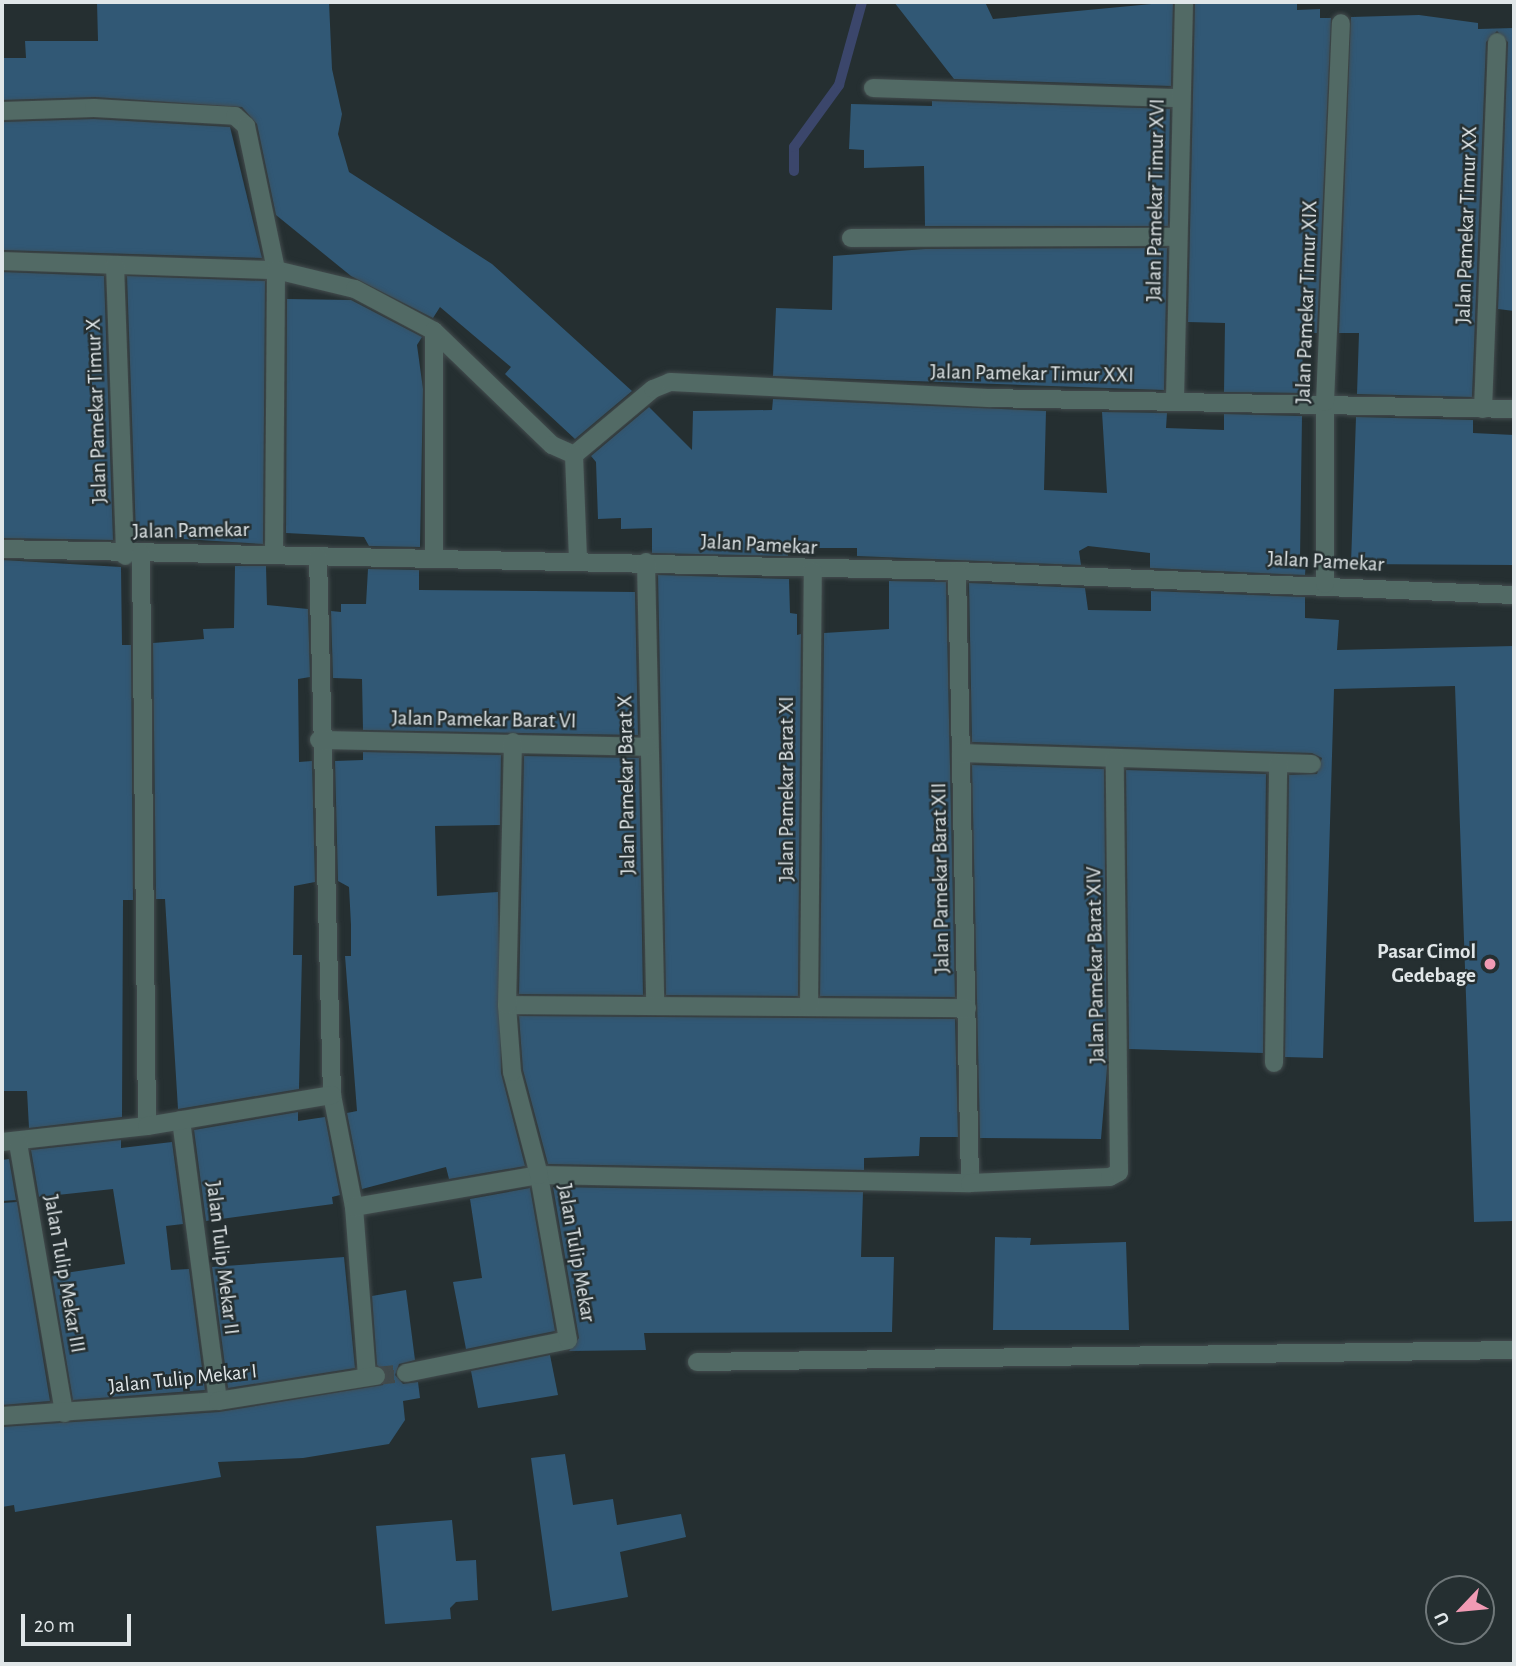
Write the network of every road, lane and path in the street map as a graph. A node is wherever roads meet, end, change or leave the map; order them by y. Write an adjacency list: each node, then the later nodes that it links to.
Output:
1 (1184, 2): 5 (street, Jalan Pamekar Timur XVI)
2 (1341, 23): 14 (street, Jalan Pamekar Timur XIX)
3 (1497, 42): 15 (street, Jalan Pamekar Timur XX)
4 (873, 88): 5 (street)
5 (1180, 98): 7 (street, Jalan Pamekar Timur XVI)
6 (2, 111): 11 (street)
7 (1178, 237): 8 (street); 13 (street, Jalan Pamekar Timur XVI)
8 (851, 238)
9 (2, 261): 10 (street)
10 (115, 265): 11 (street); 20 (street, Jalan Pamekar Timur X)
11 (276, 270): 12 (street); 19 (street)
12 (434, 331): 17 (street); 22 (street)
13 (1175, 399): 14 (street, Jalan Pamekar Timur XXI); 17 (street, Jalan Pamekar Timur XXI)
14 (1325, 402): 15 (street, Jalan Pamekar Timur XXI); 27 (street, Jalan Pamekar Timur XIX)
15 (1483, 409): 16 (street, Jalan Pamekar Timur XXI)
16 (1514, 409)
17 (574, 455): 23 (street)
18 (2, 549): 20 (street, Jalan Pamekar)
19 (274, 552): 20 (street, Jalan Pamekar); 21 (street, Jalan Pamekar)
20 (133, 555): 43 (street, Jalan Pamekar Timur X)
21 (318, 557): 22 (street, Jalan Pamekar); 29 (street)
22 (434, 558): 23 (street, Jalan Pamekar)
23 (578, 561): 24 (street, Jalan Pamekar)
24 (646, 562): 25 (street, Jalan Pamekar); 31 (street, Jalan Pamekar Barat X)
25 (813, 571): 26 (street, Jalan Pamekar); 38 (street, Jalan Pamekar Barat XI)
26 (957, 571): 27 (street, Jalan Pamekar); 32 (street, Jalan Pamekar Barat XII)
27 (1325, 584): 28 (street, Jalan Pamekar)
28 (1514, 595)
29 (319, 740): 30 (street, Jalan Pamekar Barat VI); 41 (street)
30 (513, 742): 31 (street, Jalan Pamekar Barat VI); 36 (street)
31 (648, 747): 37 (street, Jalan Pamekar Barat X)
32 (961, 753): 33 (street); 39 (street, Jalan Pamekar Barat XII)
33 (1115, 758): 34 (street); 46 (street, Jalan Pamekar Barat XIV)
34 (1278, 764): 35 (street); 40 (street)
35 (1312, 764)
36 (507, 1005): 37 (street); 45 (street)
37 (656, 1006): 38 (street)
38 (809, 1007): 39 (street)
39 (967, 1008): 46 (street, Jalan Pamekar Barat XII)
40 (1274, 1063)
41 (332, 1095): 42 (street); 47 (street)
42 (181, 1120): 43 (street); 51 (street, Jalan Tulip Mekar II)
43 (147, 1126): 44 (street)
44 (10, 1142): 52 (street, Jalan Tulip Mekar III)
45 (539, 1175): 46 (street); 47 (street); 50 (street, Jalan Tulip Mekar)
46 (970, 1183)
47 (354, 1207): 51 (street, Jalan Tulip Mekar I)
48 (1514, 1350): 49 (street)
49 (697, 1362)
50 (407, 1373)
51 (218, 1401): 52 (street, Jalan Tulip Mekar I)
52 (64, 1413): 53 (street, Jalan Tulip Mekar I)
53 (2, 1416)

